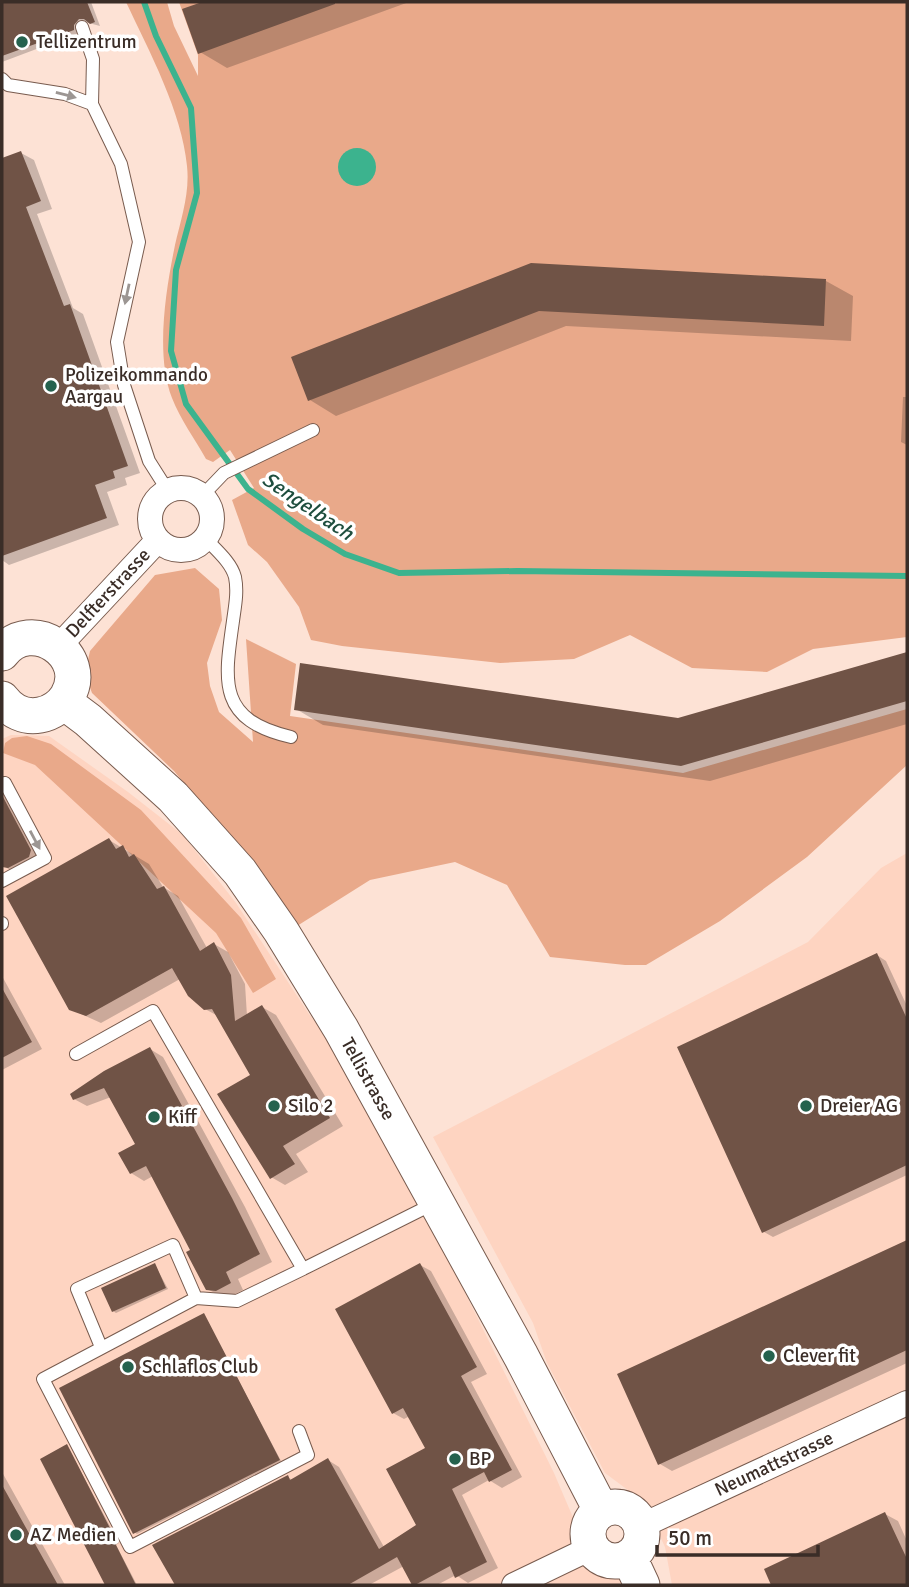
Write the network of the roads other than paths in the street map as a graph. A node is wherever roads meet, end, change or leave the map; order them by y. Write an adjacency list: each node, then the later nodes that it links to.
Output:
1 (82, 27): 3 (lane)
2 (2, 79): 3 (lane, one-way to 3)
3 (92, 104): 5 (lane, one-way to 5)
4 (313, 430): 6 (lane)
5 (168, 491): 6 (street); 8 (street)
6 (202, 496): 7 (street)
7 (205, 538): 8 (street); 13 (lane)
8 (158, 540): 9 (street, Delfterstrasse)
9 (59, 646): 10 (main road); 11 (main road)
10 (3, 650)
11 (64, 702): 12 (main road); 17 (main road, Tellistrasse)
12 (3, 703)
13 (290, 737)
14 (2, 785): 15 (lane, one-way to 15)
15 (2, 881)
16 (76, 1054): 18 (lane)
17 (435, 1202): 18 (lane); 23 (main road, Tellistrasse)
18 (303, 1269): 19 (lane)
19 (196, 1298): 20 (lane); 20 (lane)
20 (101, 1347): 22 (lane)
21 (907, 1403): 25 (street, Neumattstrasse)
22 (299, 1431)
23 (601, 1510): 24 (main road); 25 (main road)
24 (591, 1548): 25 (main road); 26 (street)
25 (637, 1556)
26 (514, 1585)

